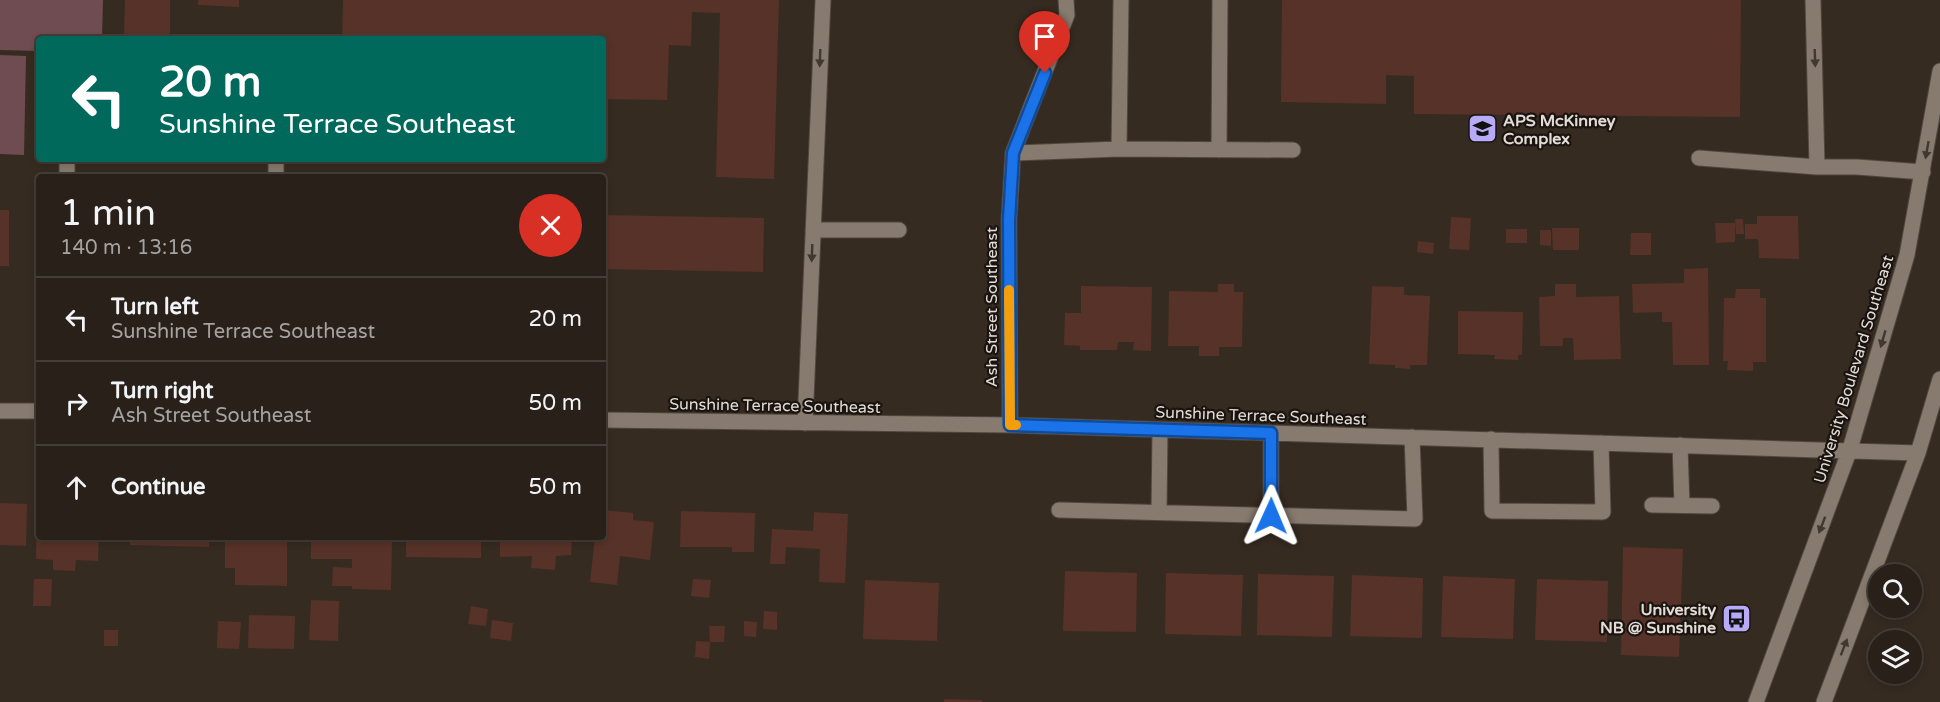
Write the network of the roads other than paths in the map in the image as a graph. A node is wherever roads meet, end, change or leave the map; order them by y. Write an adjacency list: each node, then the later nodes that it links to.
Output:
1 (822, 0): 14 (street, one-way to 14)
2 (1066, 0): 10 (street, Ash Street Southeast)
3 (1121, 0): 7 (street)
4 (1220, 0): 8 (street)
5 (1814, 0): 12 (street, one-way to 12)
6 (1940, 71): 13 (street, University Boulevard Southeast, one-way to 13)
7 (1119, 148): 8 (street); 10 (street)
8 (1219, 150): 9 (street)
9 (1293, 150)
10 (1013, 153): 21 (street, Ash Street Southeast)
11 (1700, 158): 12 (street)
12 (1817, 167): 13 (street)
13 (1923, 172): 28 (street, University Boulevard Southeast, one-way to 28)
14 (813, 230): 15 (street); 20 (street, one-way to 20)
15 (899, 230)
16 (1940, 379): 29 (street)
17 (0, 411): 18 (street)
18 (36, 411)
19 (606, 420): 20 (street, Sunshine Terrace Southeast)
20 (805, 423): 21 (street, Sunshine Terrace Southeast)
21 (1010, 425): 22 (street, Sunshine Terrace Southeast)
22 (1160, 430): 23 (street, Sunshine Terrace Southeast); 34 (street)
23 (1271, 433): 24 (street, Sunshine Terrace Southeast); 35 (street)
24 (1412, 437): 25 (street, Sunshine Terrace Southeast); 35 (street)
25 (1491, 439): 26 (street, Sunshine Terrace Southeast); 26 (street)
26 (1601, 442): 27 (street, Sunshine Terrace Southeast)
27 (1680, 445): 28 (street, Sunshine Terrace Southeast); 31 (street)
28 (1850, 449): 29 (street, Sunshine Terrace Southeast); 36 (street, University Boulevard Southeast, one-way to 36)
29 (1918, 453): 37 (street, one-way to 29)
30 (1652, 505): 31 (street)
31 (1682, 505): 32 (street)
32 (1712, 506)
33 (1059, 510): 34 (street)
34 (1159, 512): 35 (street)
35 (1271, 516)
36 (1756, 702)
37 (1824, 702)

